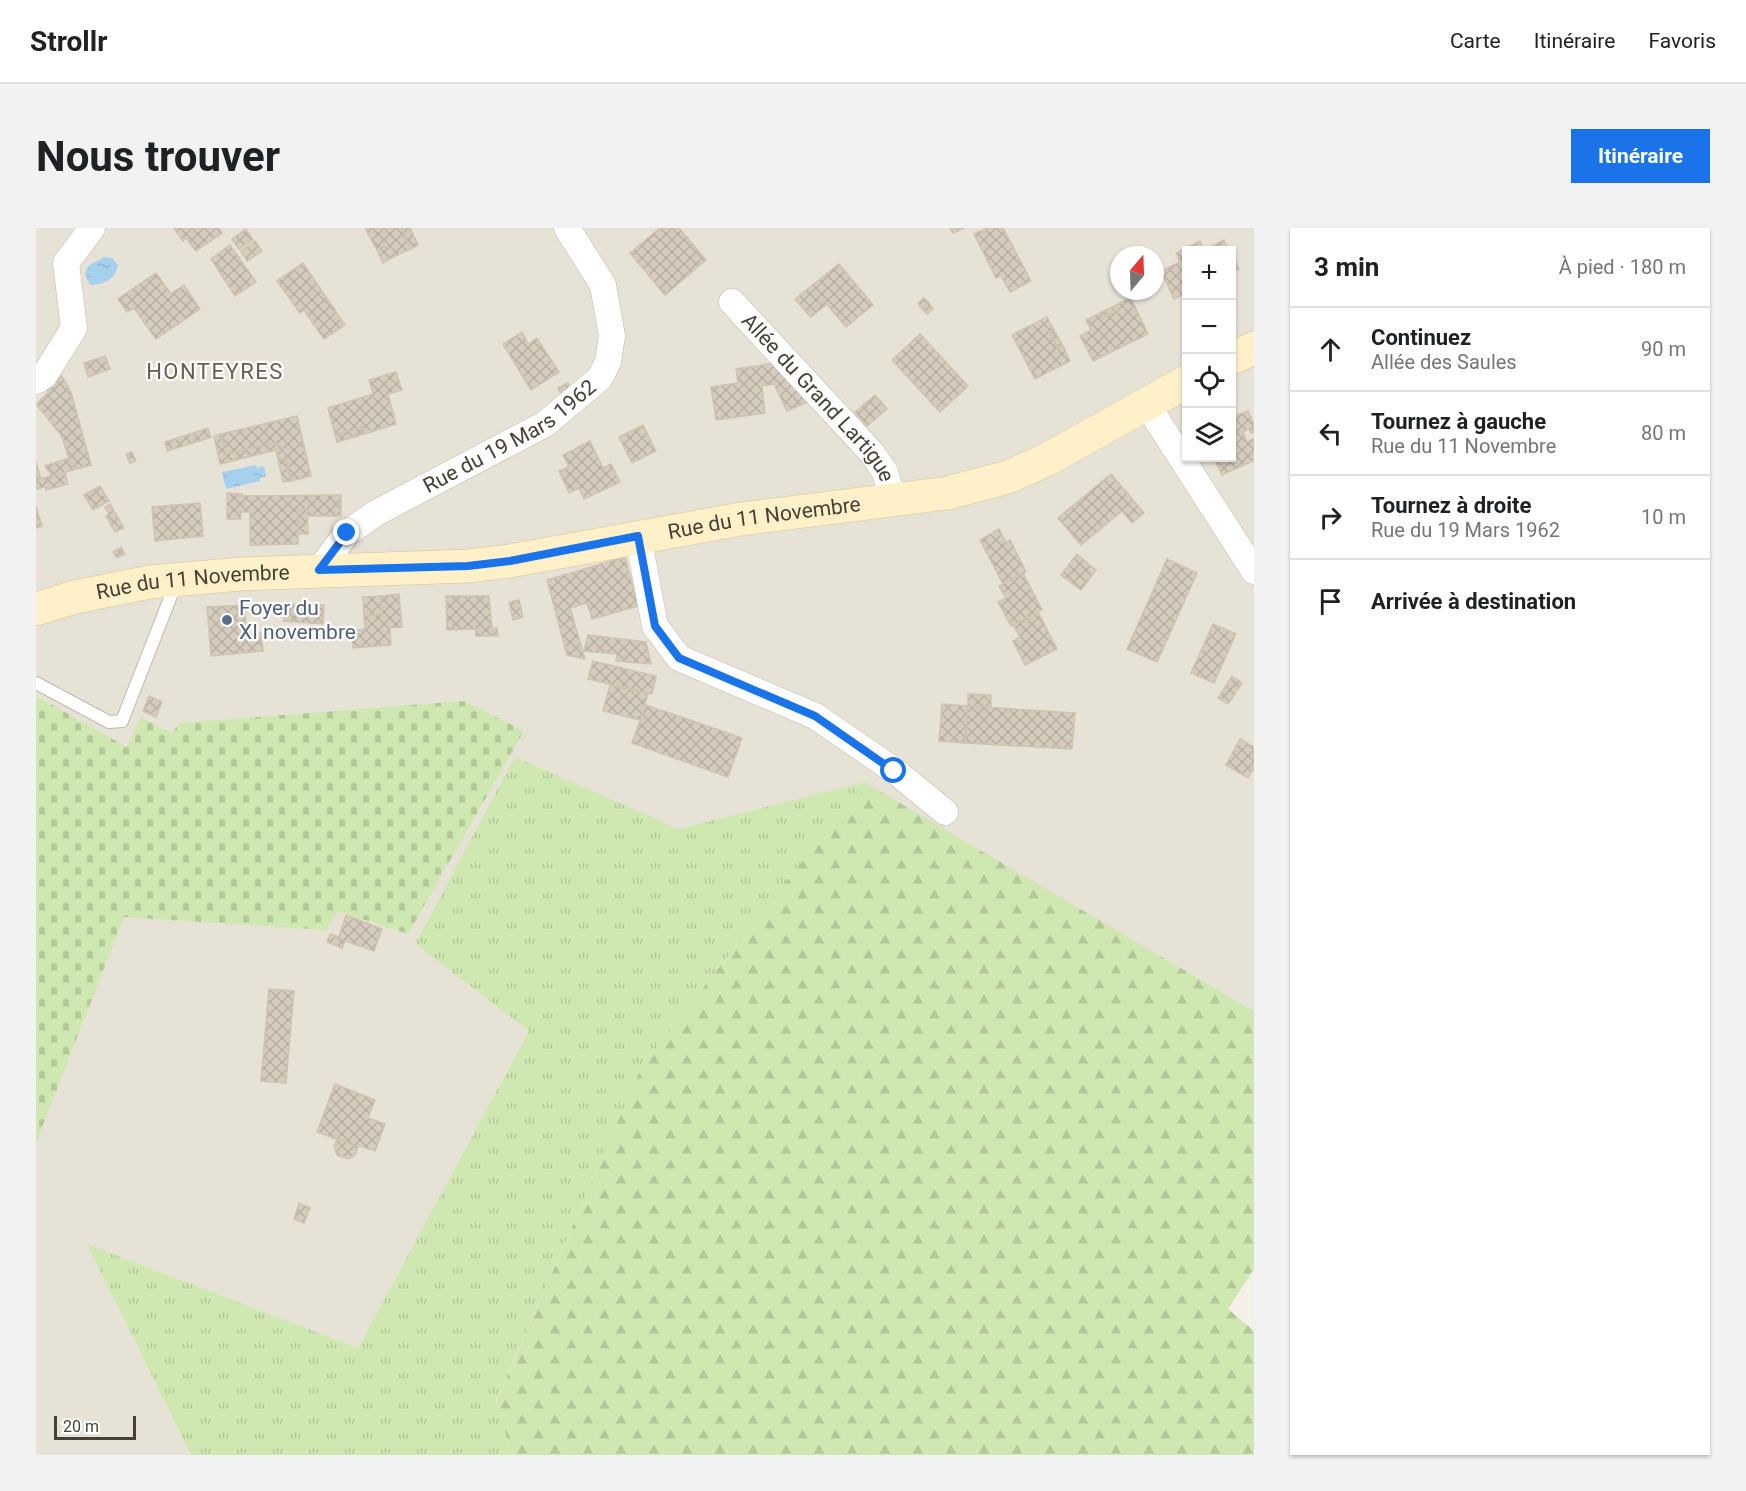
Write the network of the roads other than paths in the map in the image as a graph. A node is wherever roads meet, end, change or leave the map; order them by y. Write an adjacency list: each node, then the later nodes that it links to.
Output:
1 (92, 228): 6 (street)
2 (567, 228): 11 (street, Rue du 19 Mars 1962)
3 (732, 302): 9 (street, Allée du Grand Lartigue)
4 (1254, 348): 5 (street)
5 (1236, 356)
6 (36, 381)
7 (1182, 384): 8 (street, Rue du 11 Novembre)
8 (1146, 403): 9 (street, Rue du 11 Novembre); 12 (street)
9 (893, 501): 10 (street, Rue du 11 Novembre)
10 (638, 536): 11 (street, Rue du 11 Novembre); 16 (street)
11 (319, 570): 13 (street, Rue du 11 Novembre)
12 (1254, 571)
13 (178, 579): 14 (street, Rue du 11 Novembre); 15 (lane)
14 (36, 609)
15 (36, 683)
16 (945, 812)

